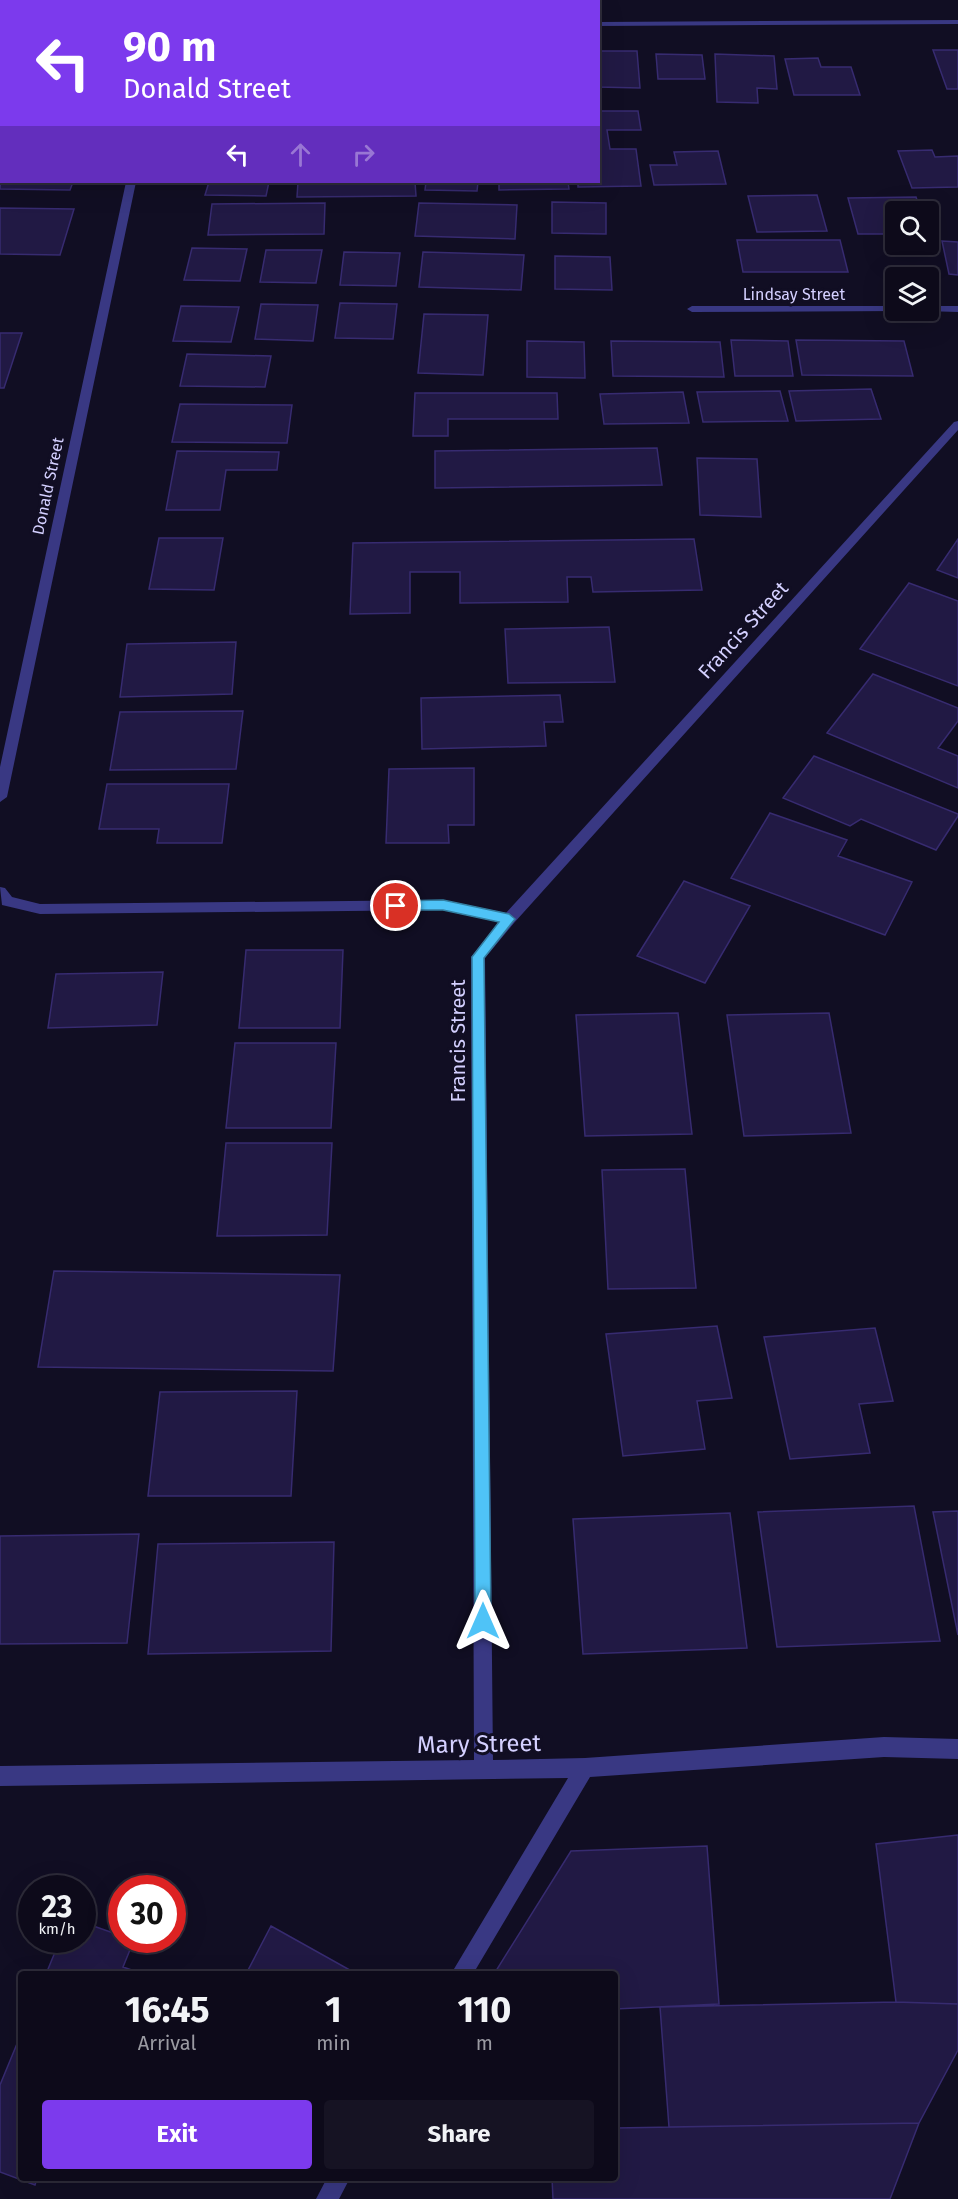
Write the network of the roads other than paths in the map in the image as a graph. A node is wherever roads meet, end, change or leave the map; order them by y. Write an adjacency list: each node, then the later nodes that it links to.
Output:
1 (958, 22): 2 (street)
2 (600, 24)
3 (131, 183): 9 (street, Donald Street)
4 (692, 309): 5 (street, Lindsay Street)
5 (885, 309)
6 (939, 309): 7 (street)
7 (958, 309)
8 (958, 424): 11 (street, Francis Street)
9 (0, 797)
10 (0, 892): 11 (street)
11 (509, 919): 14 (street, Francis Street)
12 (958, 1749): 13 (street, Mary Street)
13 (585, 1768): 14 (street, Mary Street); 16 (street)
14 (484, 1770): 15 (street, Mary Street)
15 (0, 1776)
16 (463, 1971)
17 (337, 2181): 18 (street)
18 (327, 2199)

